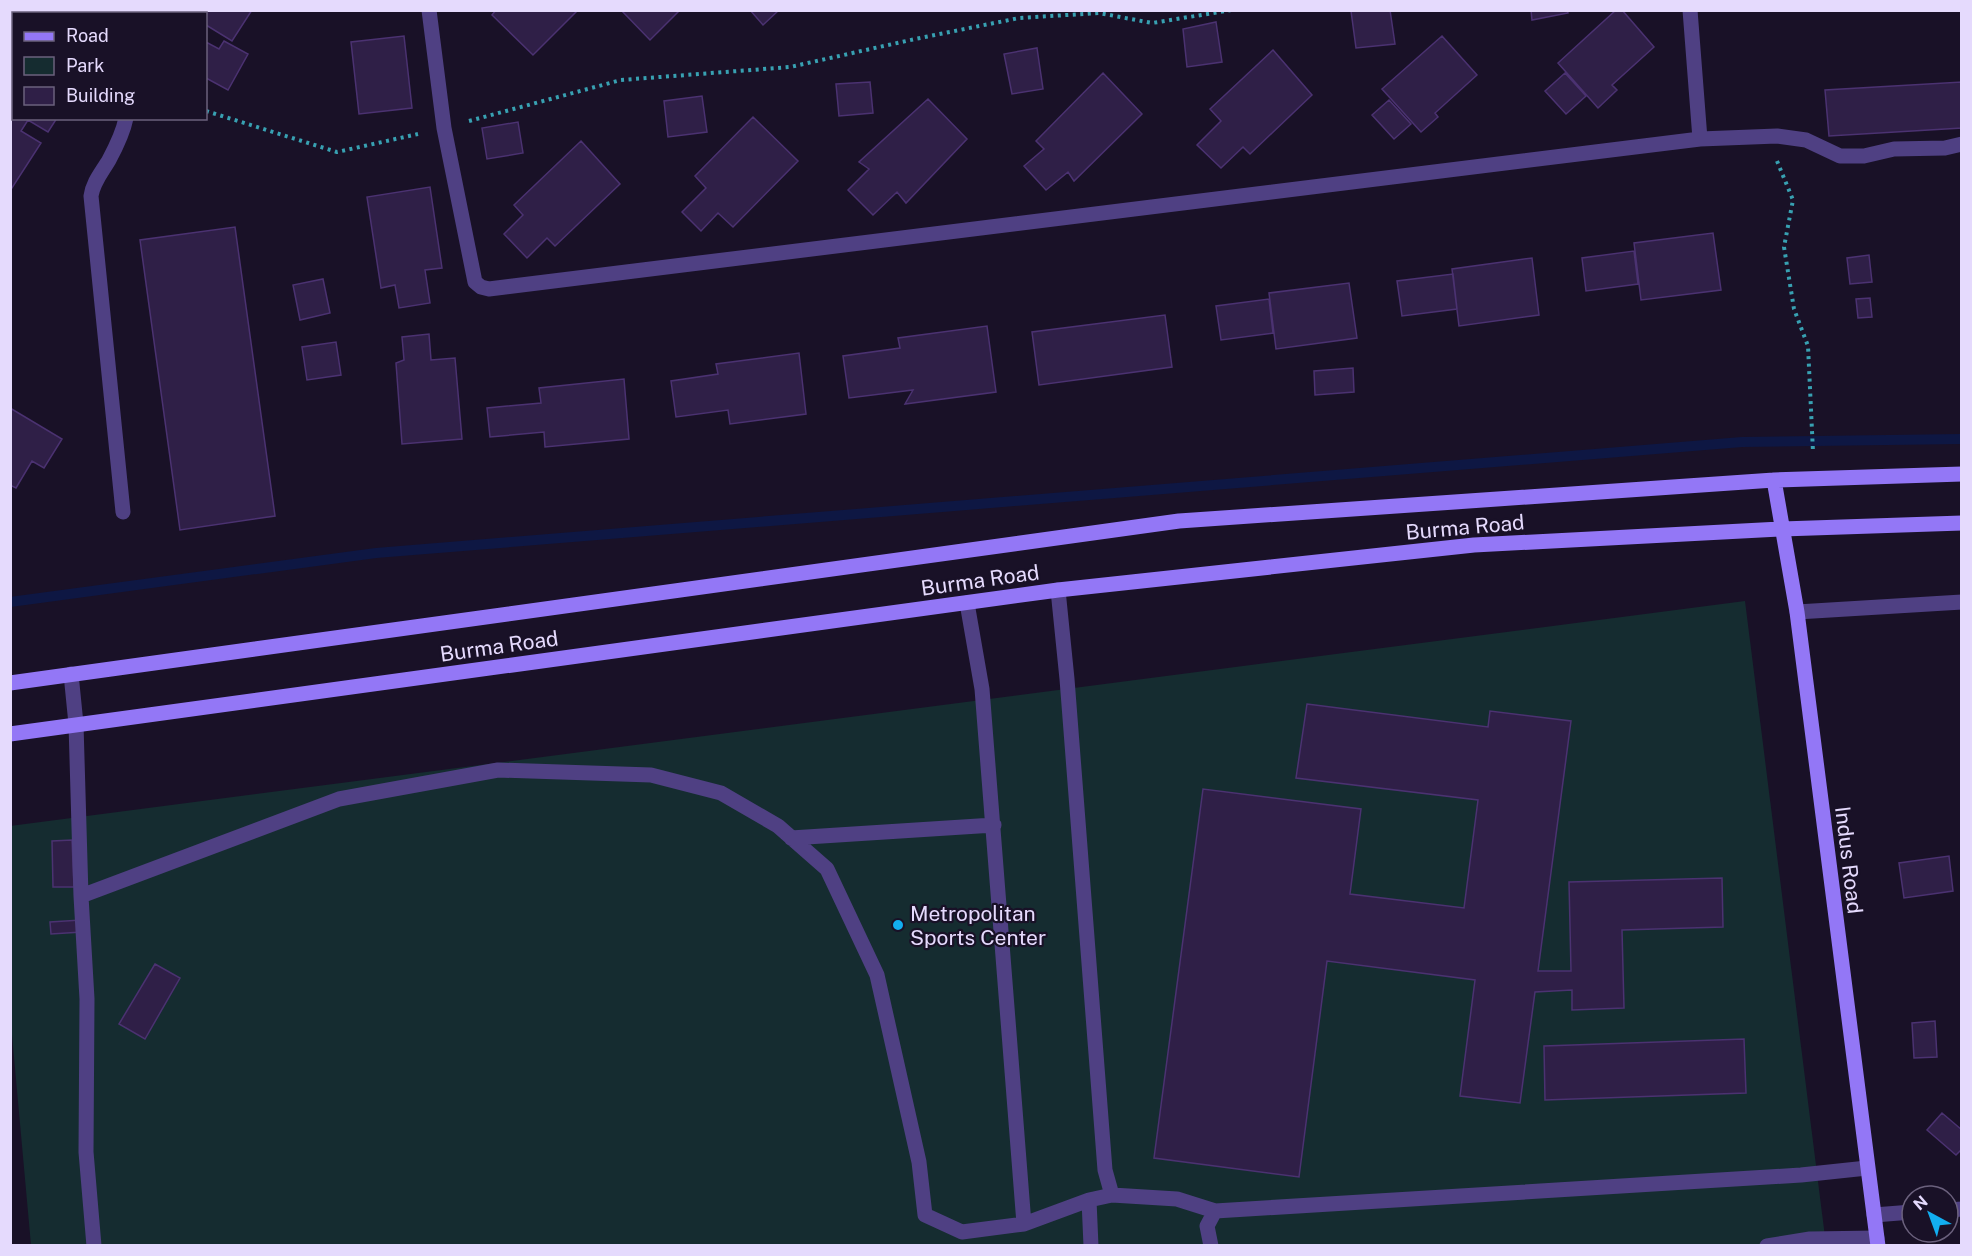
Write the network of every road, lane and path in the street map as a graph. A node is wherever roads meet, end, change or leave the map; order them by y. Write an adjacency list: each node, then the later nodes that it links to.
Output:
1 (429, 10): 6 (street)
2 (1232, 10): 6 (path)
3 (1690, 10): 7 (street)
4 (207, 111): 6 (path)
5 (126, 120): 13 (street)
6 (444, 128): 7 (street)
7 (1700, 139): 8 (street)
8 (1962, 144)
9 (1775, 156): 10 (path)
10 (1814, 454)
11 (1962, 474): 12 (main road, Burma Road)
12 (1774, 480): 15 (main road, Indus Road); 20 (main road, Burma Road)
13 (123, 512)
14 (1962, 523): 15 (main road, Burma Road)
15 (1782, 529): 16 (main road, Burma Road); 19 (main road, Indus Road)
16 (1058, 590): 18 (main road, Burma Road); 28 (street)
17 (1962, 602): 19 (street)
18 (967, 603): 22 (main road, Burma Road); 24 (street)
19 (1797, 612): 27 (main road, Indus Road)
20 (71, 674): 21 (main road, Burma Road); 22 (street)
21 (10, 683)
22 (76, 724): 23 (main road, Burma Road); 26 (street)
23 (10, 734)
24 (994, 825): 25 (street); 33 (street)
25 (791, 838): 26 (street); 33 (street)
26 (81, 896): 35 (street)
27 (1867, 1168): 30 (street); 32 (main road, Indus Road)
28 (1112, 1195): 29 (street); 30 (street)
29 (1089, 1200): 33 (street); 36 (street)
30 (1215, 1210): 37 (street)
31 (1900, 1213): 32 (street)
32 (1874, 1215): 34 (main road, Indus Road)
33 (1024, 1224)
34 (1877, 1242): 38 (street)
35 (94, 1245)
36 (1091, 1245)
37 (1211, 1245)
38 (1767, 1245)

